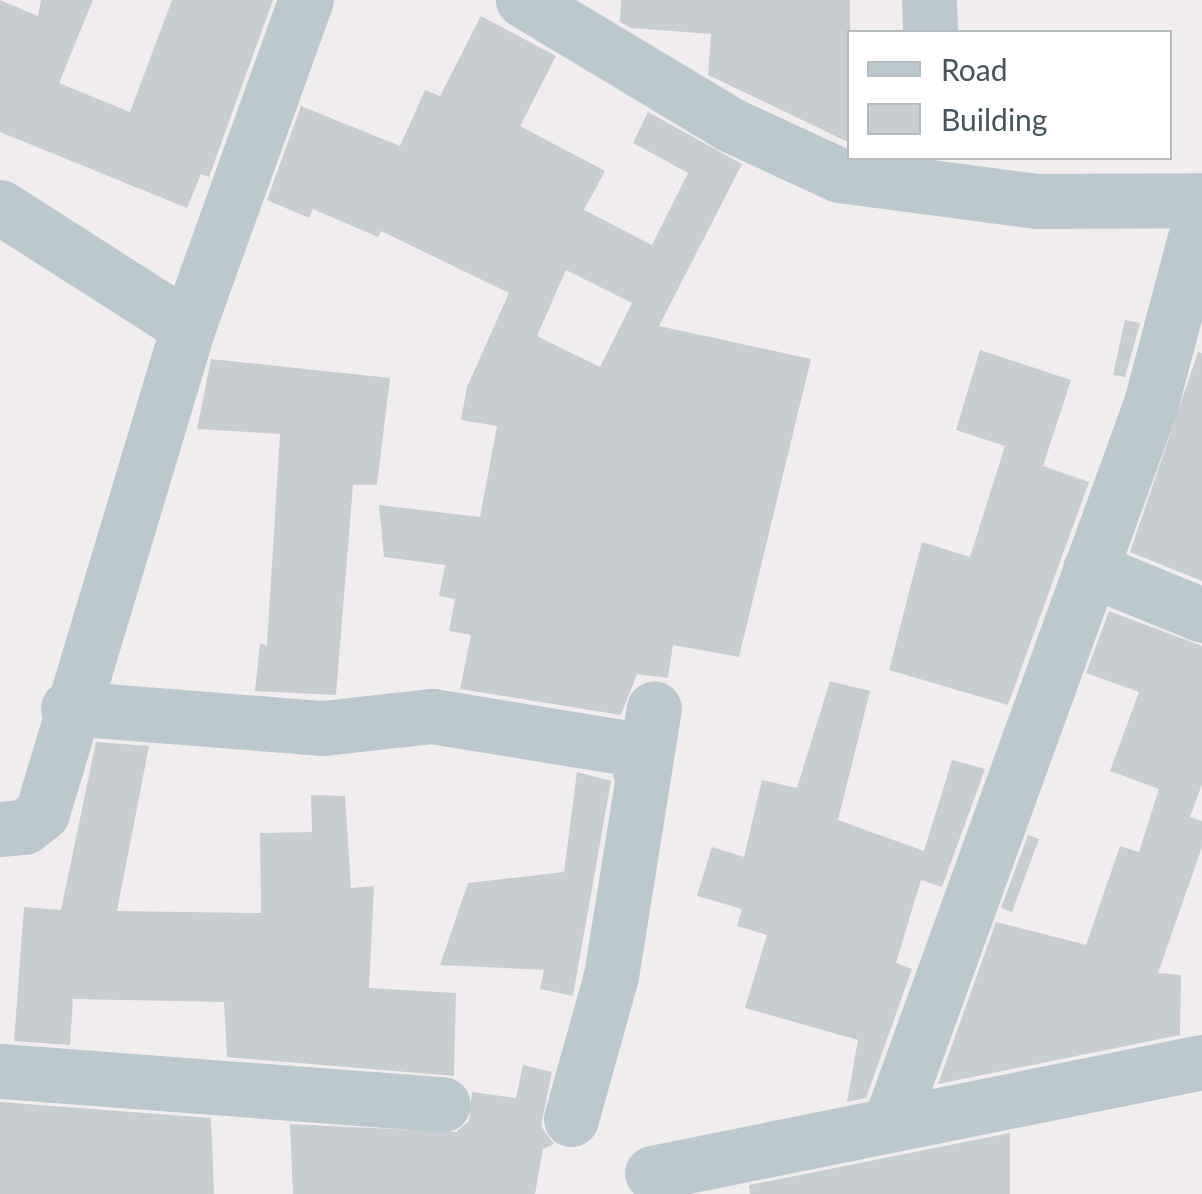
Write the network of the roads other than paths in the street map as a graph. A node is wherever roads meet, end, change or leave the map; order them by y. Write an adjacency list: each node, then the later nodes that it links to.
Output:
1 (306, 0): 9 (street)
2 (522, 0): 5 (street)
3 (929, 0): 4 (street)
4 (930, 30)
5 (933, 175): 6 (street)
6 (1202, 200)
7 (0, 207): 9 (street)
8 (1202, 212): 10 (street)
9 (188, 327): 12 (street)
10 (1090, 569): 11 (street); 20 (street)
11 (1202, 615)
12 (68, 708): 14 (street); 15 (street)
13 (654, 708): 14 (street)
14 (642, 778): 19 (street)
15 (0, 829)
16 (1202, 1062): 20 (street)
17 (0, 1071): 18 (street)
18 (443, 1104)
19 (571, 1119)
20 (890, 1124): 21 (street)
21 (652, 1173)

